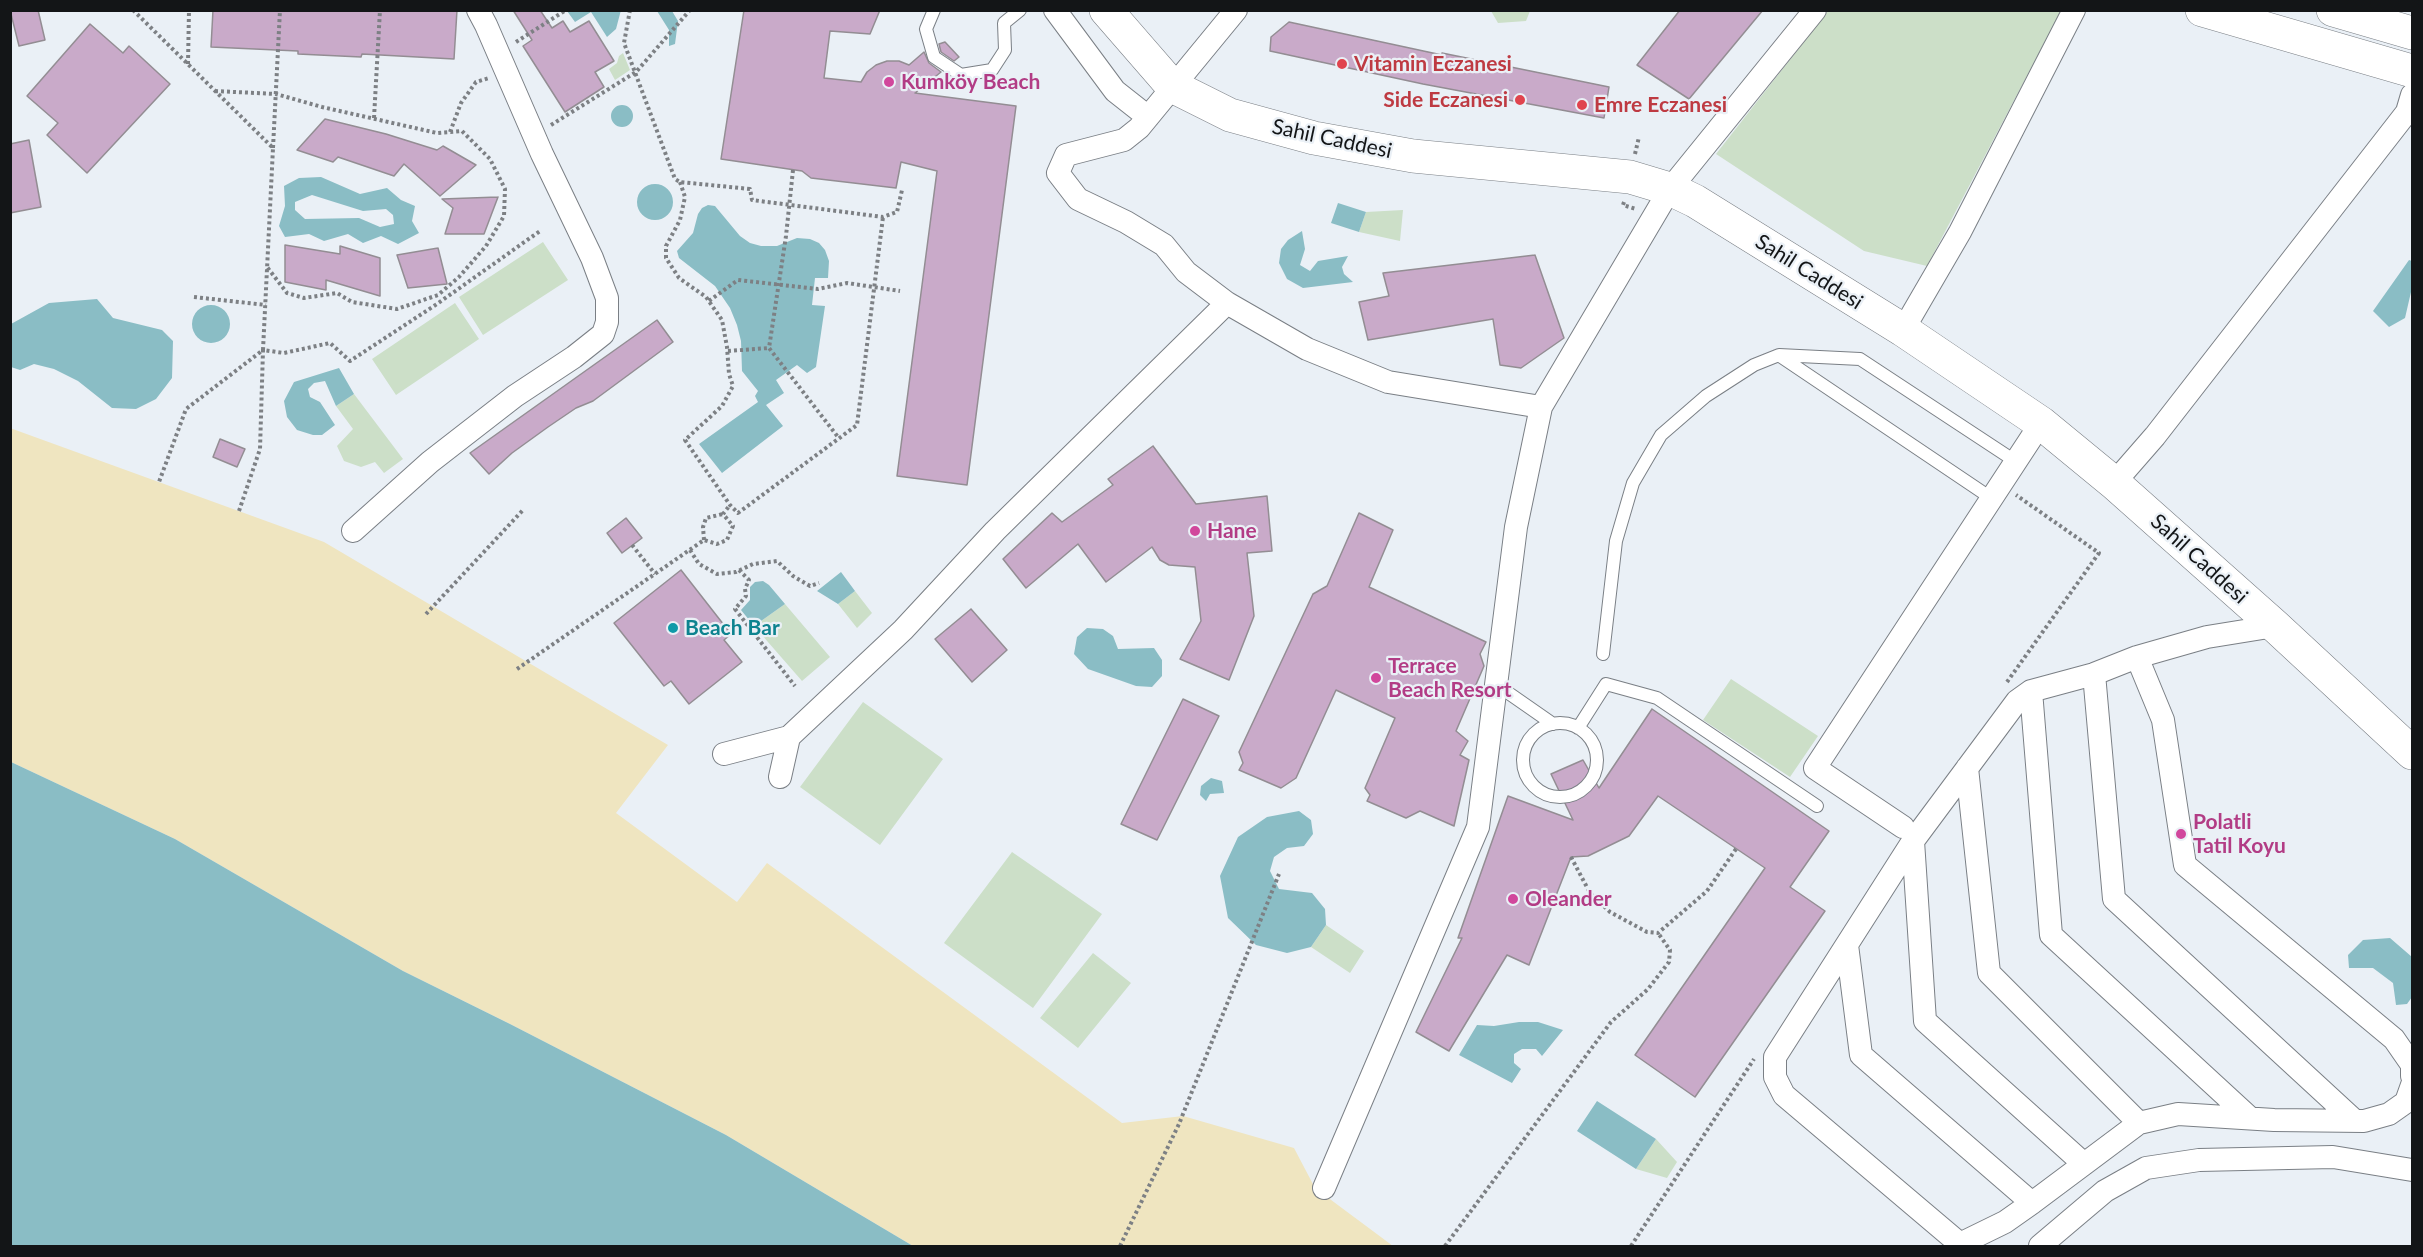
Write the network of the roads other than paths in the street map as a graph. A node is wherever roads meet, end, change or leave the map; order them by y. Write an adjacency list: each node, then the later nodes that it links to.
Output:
1 (478, 10): 25 (street)
2 (934, 10): 3 (lane)
3 (1020, 10)
4 (1054, 10): 15 (street)
5 (1106, 10): 13 (main road, Sahil Caddesi)
6 (1236, 10): 13 (street)
7 (1815, 10): 16 (street)
8 (2074, 10): 18 (street)
9 (2202, 10): 12 (main road)
10 (2332, 10): 11 (main road)
11 (2412, 33)
12 (2412, 71)
13 (1172, 86): 15 (street); 16 (main road, Sahil Caddesi)
14 (2412, 95): 23 (street)
15 (1148, 117): 17 (street)
16 (1670, 189): 18 (main road, Sahil Caddesi); 20 (street)
17 (1227, 303): 20 (street); 34 (street)
18 (1903, 330): 21 (main road, Sahil Caddesi)
19 (1779, 355): 22 (lane); 24 (lane); 27 (lane)
20 (1541, 407): 30 (street)
21 (2041, 423): 22 (street); 23 (main road, Sahil Caddesi)
22 (2015, 461): 24 (street)
23 (2114, 483): 26 (main road, Sahil Caddesi)
24 (1996, 491): 40 (street)
25 (353, 531)
26 (2275, 626): 28 (street); 35 (main road, Sahil Caddesi)
27 (1603, 654)
28 (2137, 657): 29 (street); 42 (street)
29 (2094, 674): 31 (street); 45 (street)
30 (1497, 685): 32 (lane); 49 (street)
31 (2031, 691): 37 (street); 44 (street)
32 (1553, 724): 33 (lane); 33 (lane)
33 (1578, 728): 39 (lane)
34 (789, 737): 36 (street); 38 (street)
35 (2412, 753)
36 (724, 754)
37 (1967, 768): 40 (street); 46 (street)
38 (780, 777)
39 (1817, 806)
40 (1908, 834): 41 (street); 47 (street)
41 (1847, 945): 50 (street); 50 (street)
42 (2412, 1076)
43 (2412, 1085): 45 (street)
44 (2250, 1118): 45 (street); 46 (street)
45 (2355, 1121)
46 (2139, 1123): 47 (street)
47 (2084, 1164): 50 (street)
48 (2412, 1170): 51 (street)
49 (1324, 1188)
50 (2032, 1203)
51 (2040, 1246)

